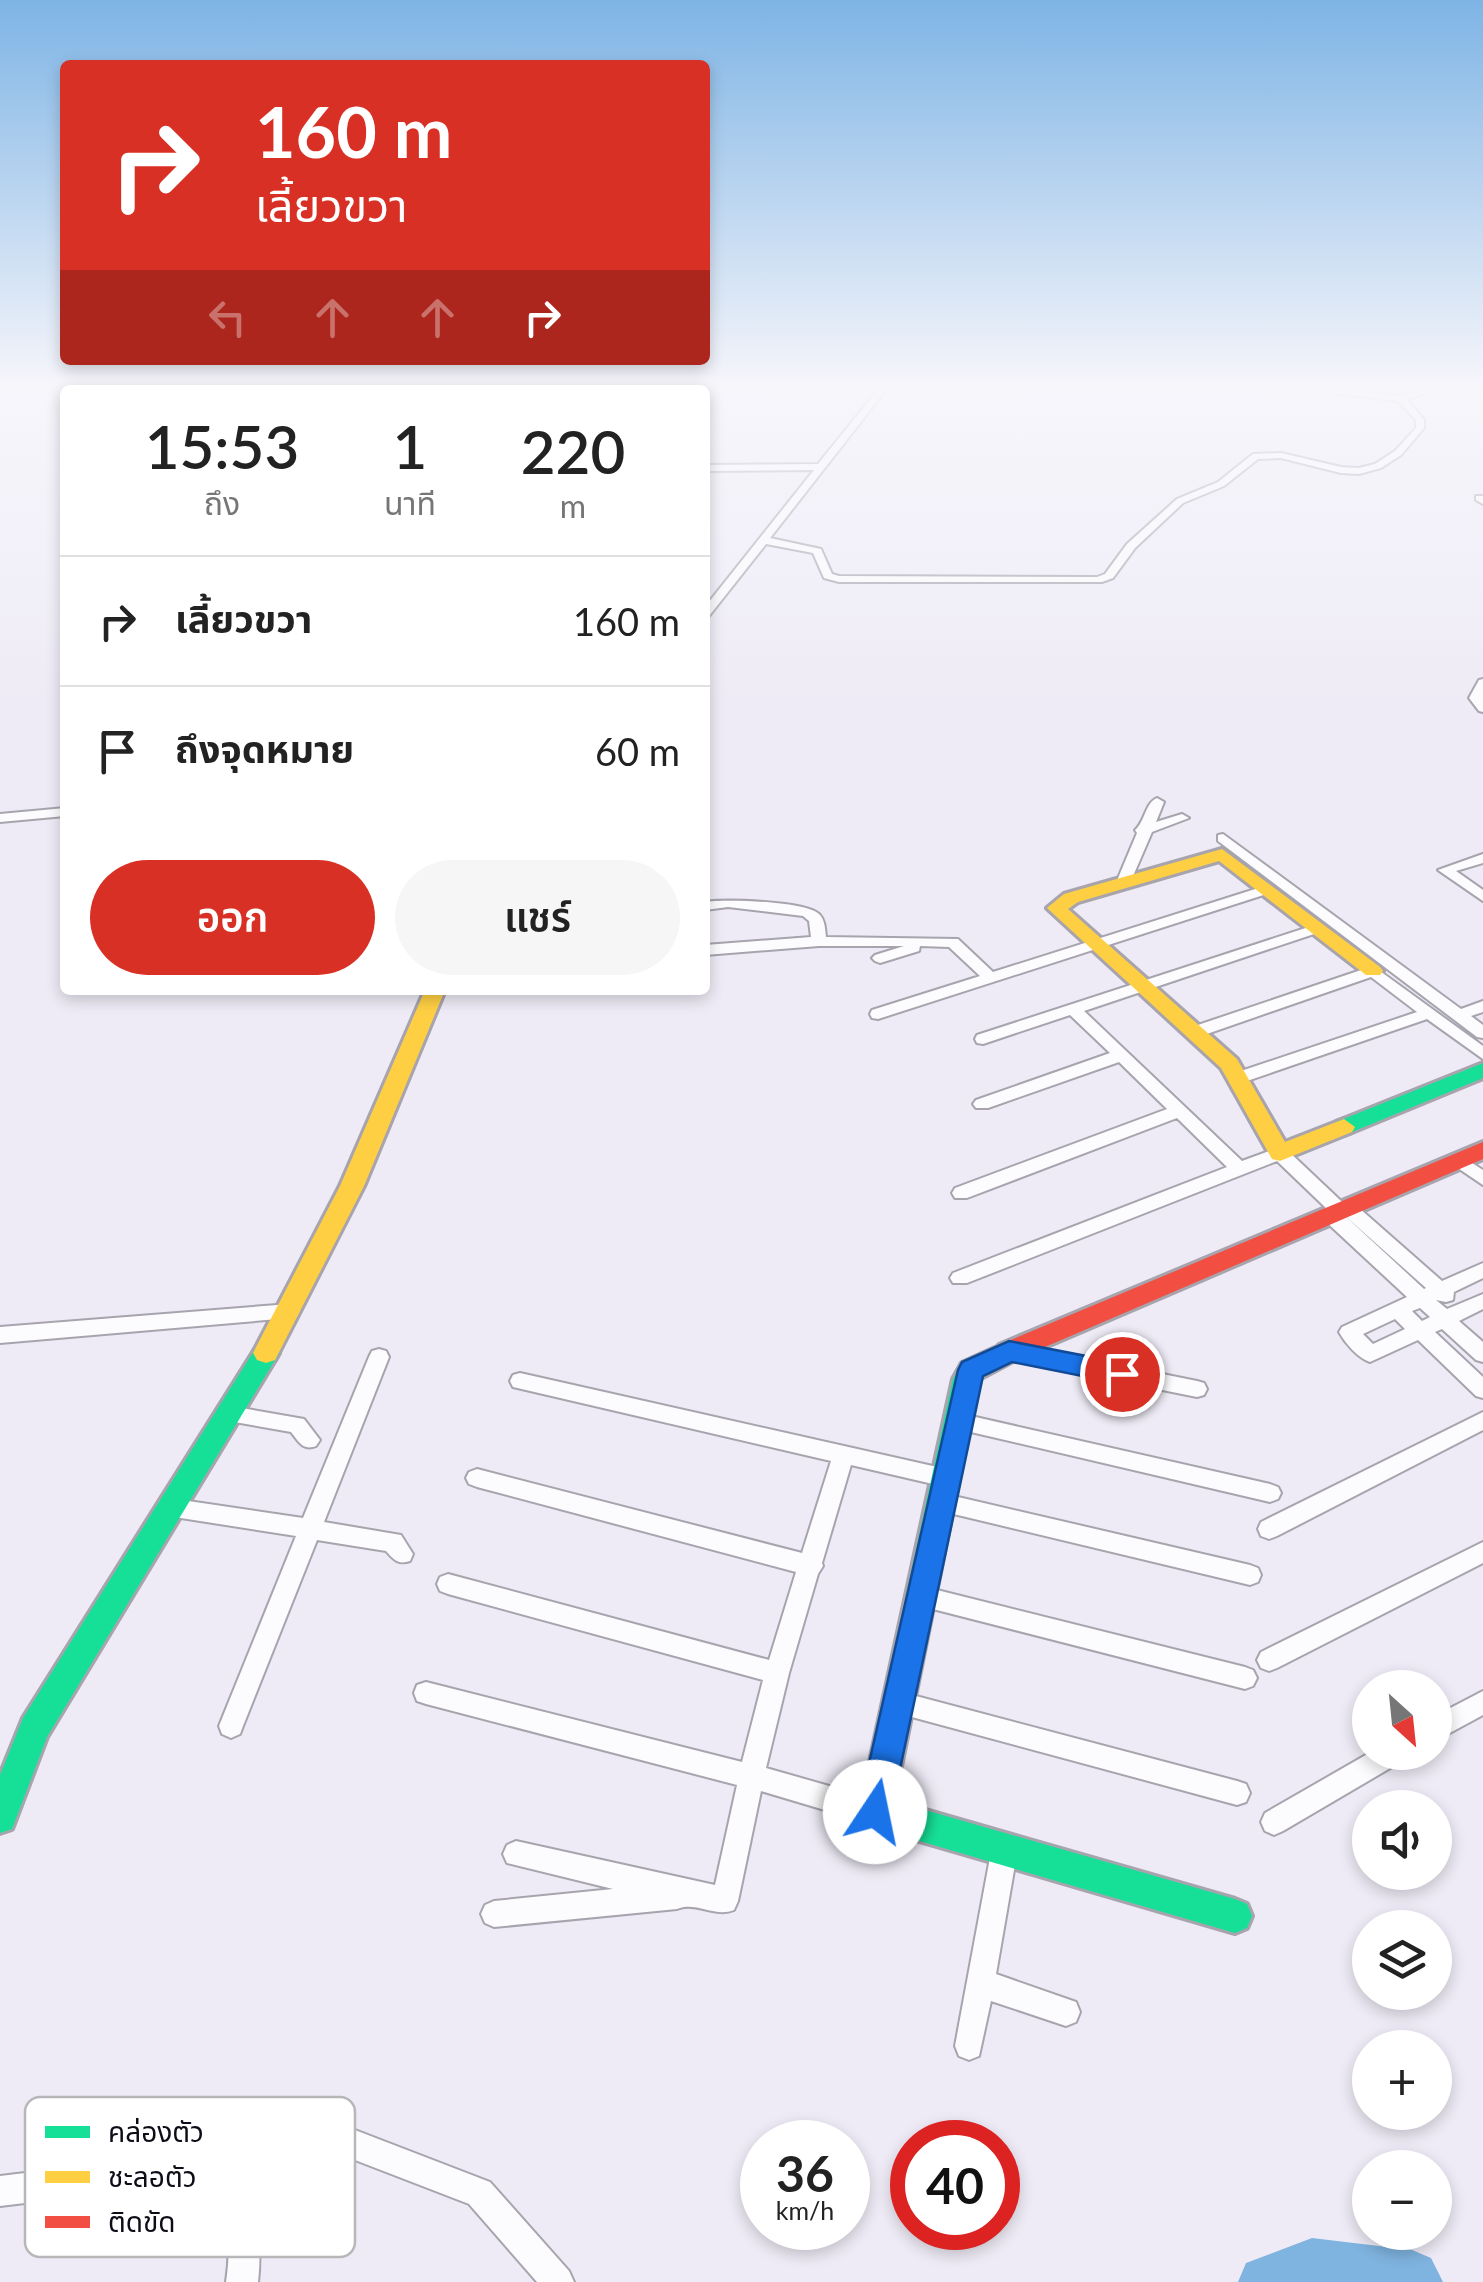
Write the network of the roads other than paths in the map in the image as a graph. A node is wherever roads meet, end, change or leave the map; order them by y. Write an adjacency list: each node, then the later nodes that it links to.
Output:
1 (798, 492): 3 (street)
2 (1202, 492): 3 (street)
3 (764, 540): 4 (street)
4 (710, 608)
5 (1483, 683): 6 (street)
6 (1483, 708)
7 (1157, 802): 11 (street)
8 (60, 812): 9 (street)
9 (0, 818)
10 (1182, 818): 11 (street)
11 (1142, 830): 14 (street)
12 (1224, 838): 32 (street)
13 (1483, 858): 16 (street)
14 (1123, 883): 15 (street); 21 (street)
15 (1268, 890): 18 (street); 21 (street)
16 (1483, 897)
17 (710, 905): 19 (street)
18 (1318, 928): 24 (street); 26 (street)
19 (819, 941): 20 (street); 22 (street)
20 (938, 942): 23 (street); 25 (street)
21 (1096, 944): 25 (street); 26 (street)
22 (710, 950)
23 (880, 958)
24 (1373, 971): 30 (street); 33 (street)
25 (992, 978): 31 (street)
26 (1143, 986): 29 (street); 33 (street)
27 (433, 995): 53 (street)
28 (1483, 1006): 32 (street)
29 (1074, 1009): 35 (street); 37 (street)
30 (1429, 1013): 36 (street); 39 (street)
31 (878, 1014)
32 (1459, 1015): 34 (street)
33 (1195, 1032): 39 (street)
34 (1483, 1033)
35 (983, 1039)
36 (1483, 1054)
37 (1122, 1056): 40 (street); 41 (street)
38 (1483, 1070): 43 (street)
39 (1240, 1077): 43 (street)
40 (982, 1104)
41 (1179, 1111): 45 (street); 47 (street)
42 (1483, 1150): 44 (street)
43 (1280, 1153): 45 (street); 48 (street)
44 (1458, 1160): 46 (street); 48 (street)
45 (1240, 1169): 50 (street)
46 (1483, 1179)
47 (960, 1193)
48 (1337, 1210): 51 (street); 58 (street)
49 (1483, 1270): 51 (street)
50 (960, 1278)
51 (1432, 1294): 54 (street); 55 (street)
52 (1483, 1301): 55 (street)
53 (290, 1310): 57 (street); 64 (street)
54 (1398, 1310): 56 (street); 56 (street)
55 (1454, 1314): 56 (street); 59 (street)
56 (1420, 1331): 63 (street)
57 (0, 1335)
58 (1009, 1351): 62 (street); 65 (street)
59 (1483, 1354)
60 (379, 1358): 73 (street)
61 (520, 1381): 68 (street)
62 (1197, 1389)
63 (1483, 1390)
64 (230, 1414): 67 (street); 72 (street)
65 (958, 1420): 70 (street); 71 (street)
66 (1483, 1420): 74 (street)
67 (309, 1440)
68 (843, 1456): 70 (street); 77 (street)
69 (477, 1478): 77 (street)
70 (944, 1490): 78 (street); 80 (street)
71 (1270, 1493)
72 (168, 1507): 73 (street); 93 (street)
73 (310, 1526): 76 (street); 88 (street)
74 (1269, 1529)
75 (1483, 1552): 81 (street)
76 (402, 1554)
77 (812, 1566): 82 (street)
78 (1250, 1575)
79 (448, 1584): 82 (street)
80 (920, 1596): 83 (street); 85 (street)
81 (1269, 1660)
82 (777, 1673): 90 (street)
83 (1245, 1678)
84 (426, 1694): 90 (street)
85 (897, 1702): 91 (street); 92 (street)
86 (1483, 1702): 87 (street)
87 (1452, 1720)
88 (231, 1726)
89 (1364, 1770): 94 (street)
90 (751, 1776): 92 (street); 97 (street)
91 (1237, 1793)
92 (875, 1812): 95 (street)
93 (0, 1816)
94 (1274, 1822)
95 (1005, 1847): 99 (street); 100 (street)
96 (516, 1854): 97 (street)
97 (693, 1894): 98 (street)
98 (494, 1914)
99 (1236, 1916)
100 (980, 1983): 101 (street); 102 (street)
101 (1066, 2012)
102 (968, 2046)
103 (355, 2146): 108 (street)
104 (25, 2189): 105 (street)
105 (0, 2192)
106 (246, 2257): 107 (street)
107 (242, 2282)
108 (558, 2282)

